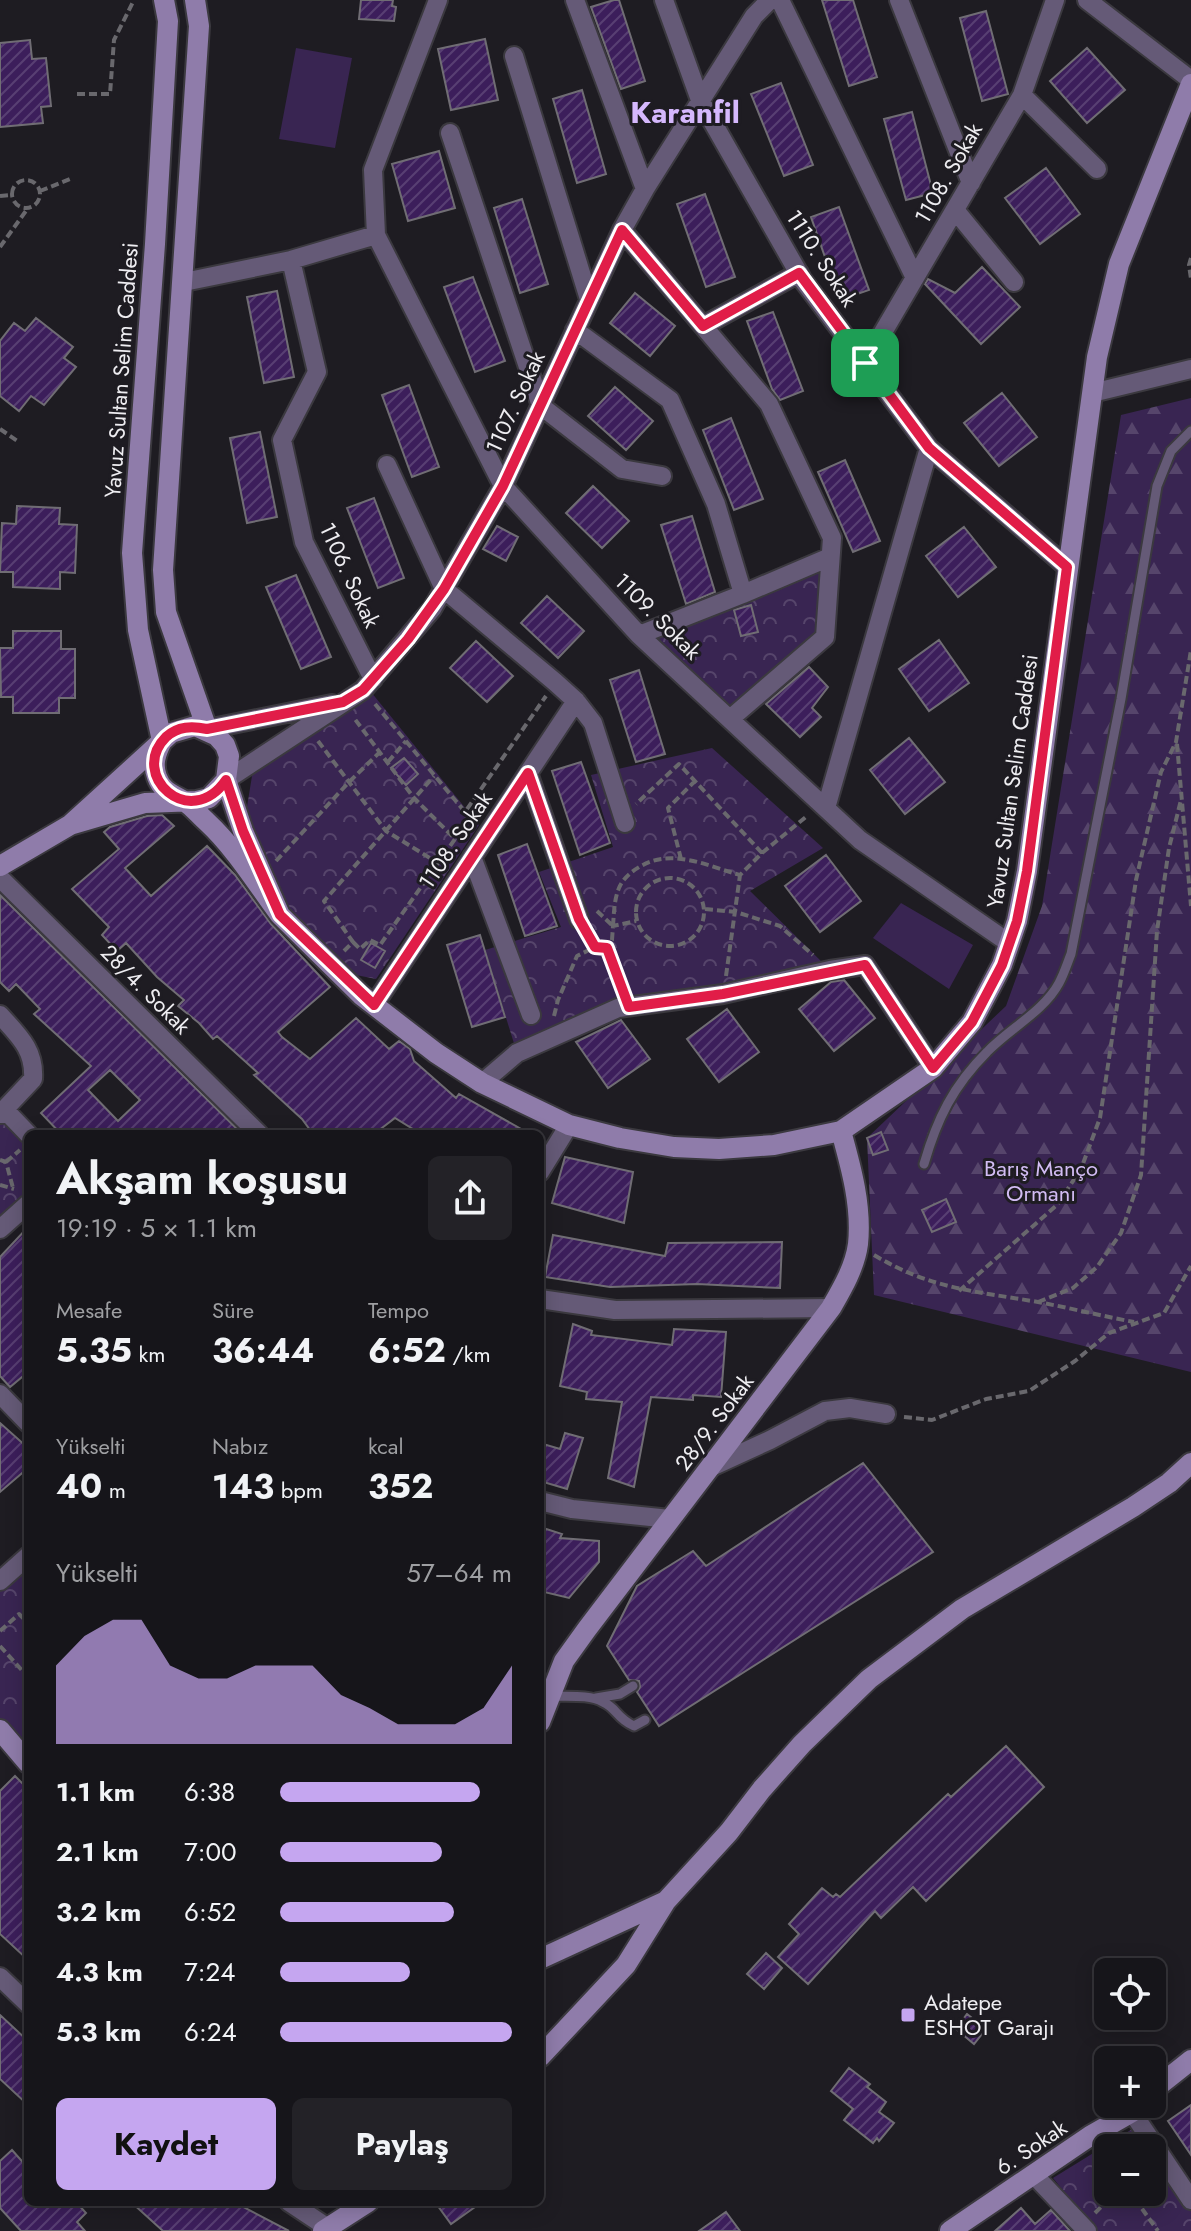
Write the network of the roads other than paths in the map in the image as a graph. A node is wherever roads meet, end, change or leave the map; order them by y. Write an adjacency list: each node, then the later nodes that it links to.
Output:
1 (164, 0): 50 (street, Yavuz Sultan Selim Caddesi)
2 (195, 0): 26 (street)
3 (438, 0): 22 (street)
4 (575, 0): 19 (street)
5 (664, 0): 15 (street, 1110. Sokak)
6 (770, 0): 11 (street, 1107. Sokak)
7 (780, 0): 25 (street)
8 (899, 0): 18 (street)
9 (1055, 0): 14 (street, 1108. Sokak)
10 (1087, 0): 13 (street)
11 (751, 8): 15 (street, 1107. Sokak)
12 (514, 56): 28 (street)
13 (1191, 82): 33 (street, Yavuz Sultan Selim Caddesi)
14 (1022, 95): 17 (street); 18 (street, 1108. Sokak)
15 (700, 100): 19 (street, 1107. Sokak); 24 (street, 1110. Sokak)
16 (450, 133): 34 (street)
17 (1097, 169)
18 (971, 183): 20 (street, 1108. Sokak)
19 (645, 189): 21 (street, 1107. Sokak)
20 (955, 210): 25 (street, 1108. Sokak); 27 (street)
21 (622, 230): 28 (street, 1107. Sokak); 29 (street)
22 (376, 235): 23 (street); 39 (street, 1109. Sokak)
23 (291, 260): 26 (street); 45 (street, 1106. Sokak)
24 (799, 273): 29 (street); 31 (street, 1110. Sokak)
25 (915, 278): 31 (street, 1108. Sokak)
26 (184, 282): 49 (street)
27 (1014, 282)
28 (589, 299): 30 (street, 1107. Sokak)
29 (703, 326): 40 (street)
30 (575, 330): 34 (street, 1107. Sokak); 43 (street)
31 (865, 363): 36 (street, 1110. Sokak)
32 (1191, 369): 33 (street)
33 (1092, 393): 41 (street, Yavuz Sultan Selim Caddesi)
34 (541, 406): 38 (street); 39 (street, 1107. Sokak)
35 (1191, 431): 73 (lane)
36 (929, 448): 41 (street, 1110. Sokak); 54 (street)
37 (387, 465): 42 (street)
38 (662, 476)
39 (503, 486): 42 (street, 1107. Sokak); 44 (street, 1109. Sokak)
40 (830, 557): 43 (street); 48 (street)
41 (1067, 567): 62 (street, Yavuz Sultan Selim Caddesi)
42 (444, 589): 45 (street, 1107. Sokak); 46 (street)
43 (743, 594): 44 (street)
44 (639, 635): 48 (street, 1109. Sokak)
45 (368, 684): 47 (street, 1107. Sokak)
46 (576, 701): 51 (street, 1108. Sokak); 55 (street)
47 (343, 702): 49 (street, 1107. Sokak); 52 (street, 1107. Sokak)
48 (730, 719): 54 (street, 1109. Sokak)
49 (207, 729): 50 (street); 52 (street)
50 (162, 741): 53 (street); 56 (street)
51 (528, 773): 57 (street, 1108. Sokak); 61 (street)
52 (226, 780): 53 (street); 60 (street)
53 (184, 801): 56 (street); 60 (street)
54 (824, 806): 62 (street, 1109. Sokak)
55 (624, 819)
56 (70, 825): 58 (street)
57 (472, 857): 63 (street, 1108. Sokak); 65 (street)
58 (0, 866)
59 (0, 878): 70 (street, 28/4. Sokak)
60 (280, 915): 63 (street, Yavuz Sultan Selim Caddesi)
61 (579, 919)
62 (1009, 943): 66 (street, Yavuz Sultan Selim Caddesi)
63 (374, 1005): 67 (street, Yavuz Sultan Selim Caddesi)
64 (0, 1015): 68 (street)
65 (531, 1015)
66 (933, 1068): 67 (street); 72 (street, Yavuz Sultan Selim Caddesi)
67 (482, 1083): 69 (street, Yavuz Sultan Selim Caddesi)
68 (2, 1112): 71 (street)
69 (569, 1125): 72 (street, Yavuz Sultan Selim Caddesi); 74 (street)
70 (255, 1130)
71 (24, 1131)
72 (841, 1131): 78 (street, 28/9. Sokak)
73 (924, 1164)
74 (544, 1166)
75 (24, 1208): 76 (street)
76 (0, 1229)
77 (544, 1300): 78 (street)
78 (831, 1308): 83 (street, 28/9. Sokak)
79 (0, 1394): 81 (street)
80 (886, 1414): 83 (street)
81 (24, 1419)
82 (1191, 1463): 94 (street)
83 (709, 1468): 85 (street, 28/9. Sokak)
84 (544, 1502): 85 (street)
85 (670, 1519): 89 (street, 28/9. Sokak)
86 (24, 1560): 87 (street)
87 (0, 1581)
88 (633, 1686): 90 (lane)
89 (545, 1695): 90 (lane)
90 (592, 1698): 91 (lane)
91 (645, 1720)
92 (0, 1730): 93 (street)
93 (24, 1758)
94 (666, 1901): 95 (street); 98 (street)
95 (544, 1957)
96 (0, 1977): 97 (street)
97 (24, 2000)
98 (544, 2053)
99 (1191, 2060): 100 (street)
100 (1166, 2080)
101 (1120, 2118): 103 (street, 6. Sokak)
102 (1142, 2118): 104 (street)
103 (1033, 2174): 108 (street, 6. Sokak); 109 (street)
104 (1191, 2200)
105 (294, 2206): 107 (street)
106 (362, 2206): 107 (street)
107 (325, 2229)
108 (950, 2231)
109 (1087, 2231)

